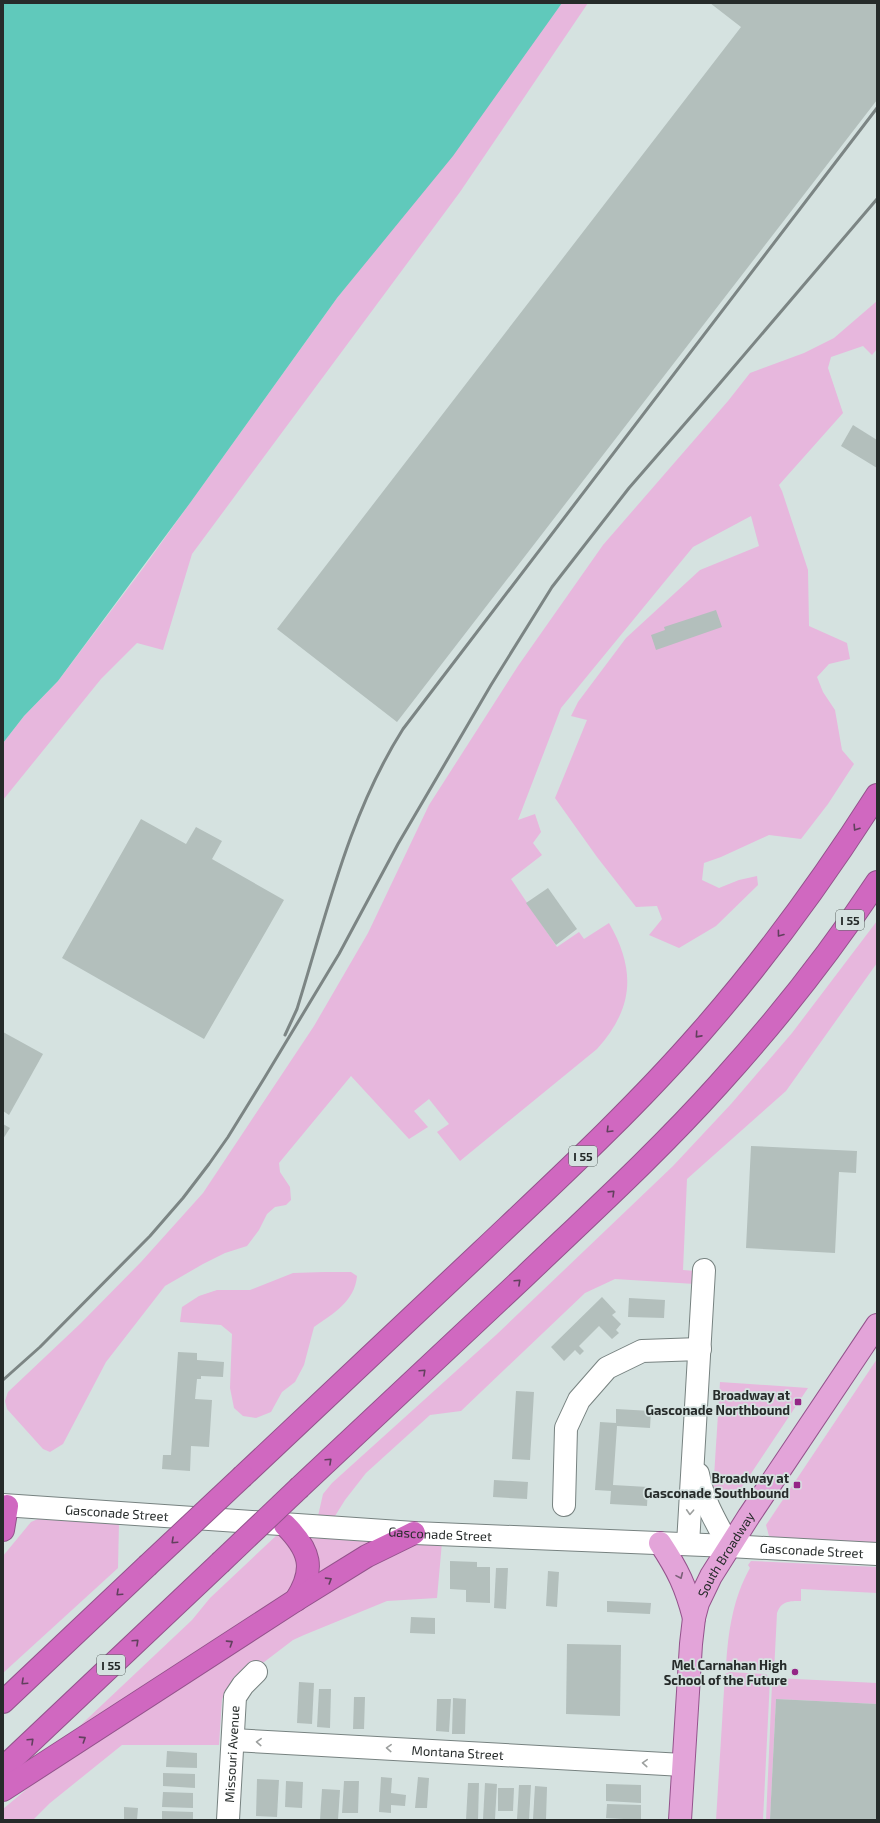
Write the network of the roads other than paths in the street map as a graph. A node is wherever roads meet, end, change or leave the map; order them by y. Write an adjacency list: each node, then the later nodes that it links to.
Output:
1 (877, 796): 19 (highway, I 55, one-way to 19, bridge)
2 (877, 882): 22 (highway, I 55, one-way to 2, bridge)
3 (704, 1270): 5 (street)
4 (877, 1325): 14 (main road, South Broadway)
5 (700, 1350): 6 (street); 7 (street)
6 (694, 1445): 13 (street, one-way to 13); 14 (street)
7 (564, 1505)
8 (5, 1506): 9 (street, Gasconade Street); 10 (highway)
9 (285, 1525): 11 (street, Gasconade Street); 16 (highway)
10 (3, 1530)
11 (414, 1533): 12 (street, Gasconade Street); 16 (highway, one-way to 11)
12 (660, 1543): 13 (street, Gasconade Street); 17 (main road, one-way to 17)
13 (688, 1544): 14 (street, Gasconade Street)
14 (729, 1546): 15 (street, Gasconade Street); 17 (main road, South Broadway)
15 (877, 1554)
16 (296, 1600): 23 (highway, one-way to 16)
17 (694, 1618): 21 (main road, South Broadway)
18 (256, 1672): 20 (street, Missouri Avenue)
19 (3, 1702)
20 (233, 1740): 21 (street, Montana Street, one-way to 20); 24 (street, Missouri Avenue)
21 (683, 1766): 25 (main road, South Broadway)
22 (3, 1768)
23 (3, 1790)
24 (228, 1820)
25 (680, 1820)

